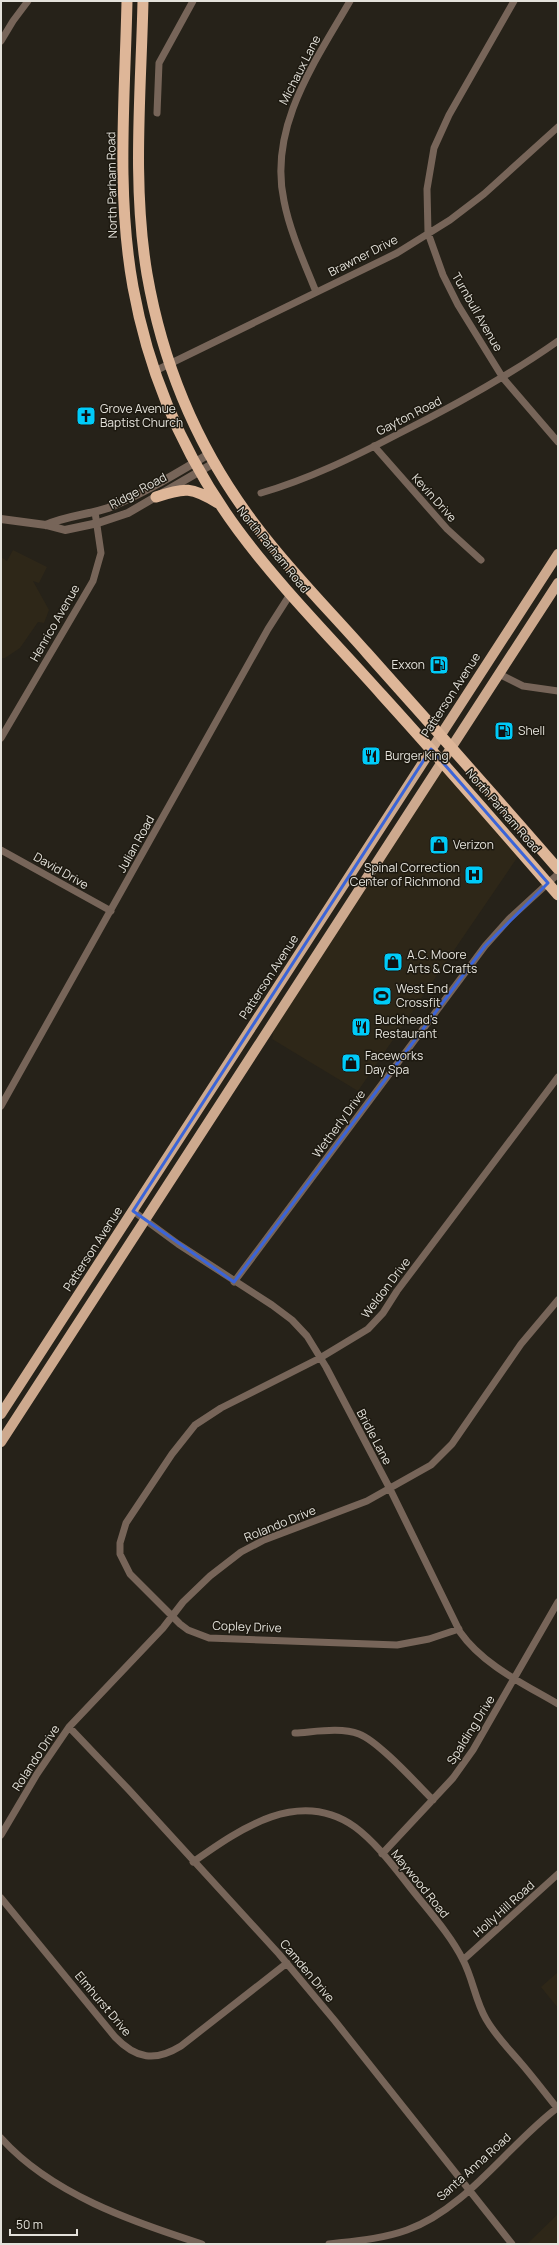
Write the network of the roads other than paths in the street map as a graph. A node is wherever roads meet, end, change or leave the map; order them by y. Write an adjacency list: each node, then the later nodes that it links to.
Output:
1 (28, 1): 7 (street)
2 (127, 1): 14 (highway, North Parham Road)
3 (143, 1): 13 (highway, North Parham Road)
4 (192, 1): 8 (street)
5 (350, 1): 11 (street, Michaux Lane)
6 (514, 1): 10 (street, Turnbull Avenue)
7 (1, 41)
8 (157, 113)
9 (558, 127): 10 (street, Brawner Drive)
10 (428, 233): 11 (street, Brawner Drive); 15 (street, Turnbull Avenue)
11 (316, 292): 13 (street, Brawner Drive)
12 (558, 341): 15 (street, Gayton Road)
13 (169, 364): 14 (street, Brawner Drive); 18 (highway, North Parham Road)
14 (155, 371): 19 (highway, North Parham Road)
15 (503, 378): 16 (street, Turnbull Avenue); 17 (street, Gayton Road)
16 (558, 442)
17 (374, 446): 20 (street, Gayton Road); 29 (street, Kevin Drive)
18 (212, 458): 19 (street, Ridge Road); 30 (highway, North Parham Road)
19 (197, 466): 21 (street, Ridge Road); 22 (highway, North Parham Road); 23 (street, Ridge Road)
20 (261, 493)
21 (156, 497): 22 (highway); 25 (street, Ridge Road)
22 (220, 504): 28 (highway, North Parham Road)
23 (95, 512): 25 (street, Henrico Avenue); 26 (street, Ridge Road)
24 (1, 519): 26 (street, Ridge Road)
25 (98, 523): 26 (street, Ridge Road); 36 (street, Henrico Avenue)
26 (46, 525)
27 (558, 554): 35 (main road, Patterson Avenue)
28 (258, 556): 30 (highway); 32 (highway, North Parham Road)
29 (481, 560)
30 (297, 575): 35 (highway, North Parham Road)
31 (558, 584): 33 (main road)
32 (291, 593): 38 (highway, North Parham Road); 45 (street, Julian Road)
33 (499, 674): 34 (street); 37 (main road)
34 (558, 691)
35 (441, 735): 37 (highway, North Parham Road); 38 (main road, Patterson Avenue)
36 (1, 738)
37 (452, 747): 39 (main road); 41 (highway, North Parham Road)
38 (431, 749): 39 (highway, North Parham Road); 48 (main road, Patterson Avenue)
39 (443, 761): 43 (highway, North Parham Road); 49 (main road)
40 (1, 850): 45 (street, David Drive)
41 (558, 869)
42 (558, 874): 43 (street, Wetherly Drive)
43 (548, 883): 44 (highway, North Parham Road); 50 (street, Wetherly Drive)
44 (558, 895)
45 (111, 911): 47 (street, Julian Road)
46 (558, 1076): 52 (street, Weldon Drive)
47 (1, 1106)
48 (133, 1211): 49 (street, Bridle Lane); 53 (main road, Patterson Avenue)
49 (145, 1220): 50 (street, Bridle Lane); 54 (main road)
50 (234, 1282): 52 (street, Bridle Lane)
51 (558, 1300): 56 (street, Rolando Drive)
52 (320, 1358): 55 (street, Weldon Drive); 56 (street, Bridle Lane)
53 (1, 1414)
54 (1, 1442)
55 (150, 1488): 58 (street, Copley Drive)
56 (390, 1489): 58 (street, Rolando Drive); 59 (street, Bridle Lane)
57 (558, 1602): 60 (street, Spalding Drive)
58 (172, 1616): 59 (street, Copley Drive); 62 (street, Rolando Drive)
59 (459, 1629): 60 (street, Bridle Lane)
60 (514, 1678): 61 (street, Bridle Lane); 64 (street, Spalding Drive)
61 (558, 1704)
62 (69, 1727): 65 (street, Rolando Drive); 67 (street, Camden Drive)
63 (295, 1733): 64 (street)
64 (433, 1800): 66 (street, Spalding Drive)
65 (1, 1835)
66 (382, 1854): 67 (street, Maywood Road); 70 (street, Maywood Road)
67 (194, 1862): 71 (street, Camden Drive)
68 (558, 1874): 70 (street, Holly Hill Road)
69 (1, 1898): 71 (street, Elmhurst Drive)
70 (463, 1960): 72 (street, Maywood Road)
71 (287, 1963): 74 (street, Camden Drive)
72 (558, 2108): 74 (street, Santa Anna Road)
73 (1, 2138): 75 (street)
74 (468, 2190): 77 (street, Santa Anna Road); 78 (street, Camden Drive)
75 (180, 2241): 76 (street)
76 (202, 2244)
77 (329, 2244)
78 (512, 2244)

